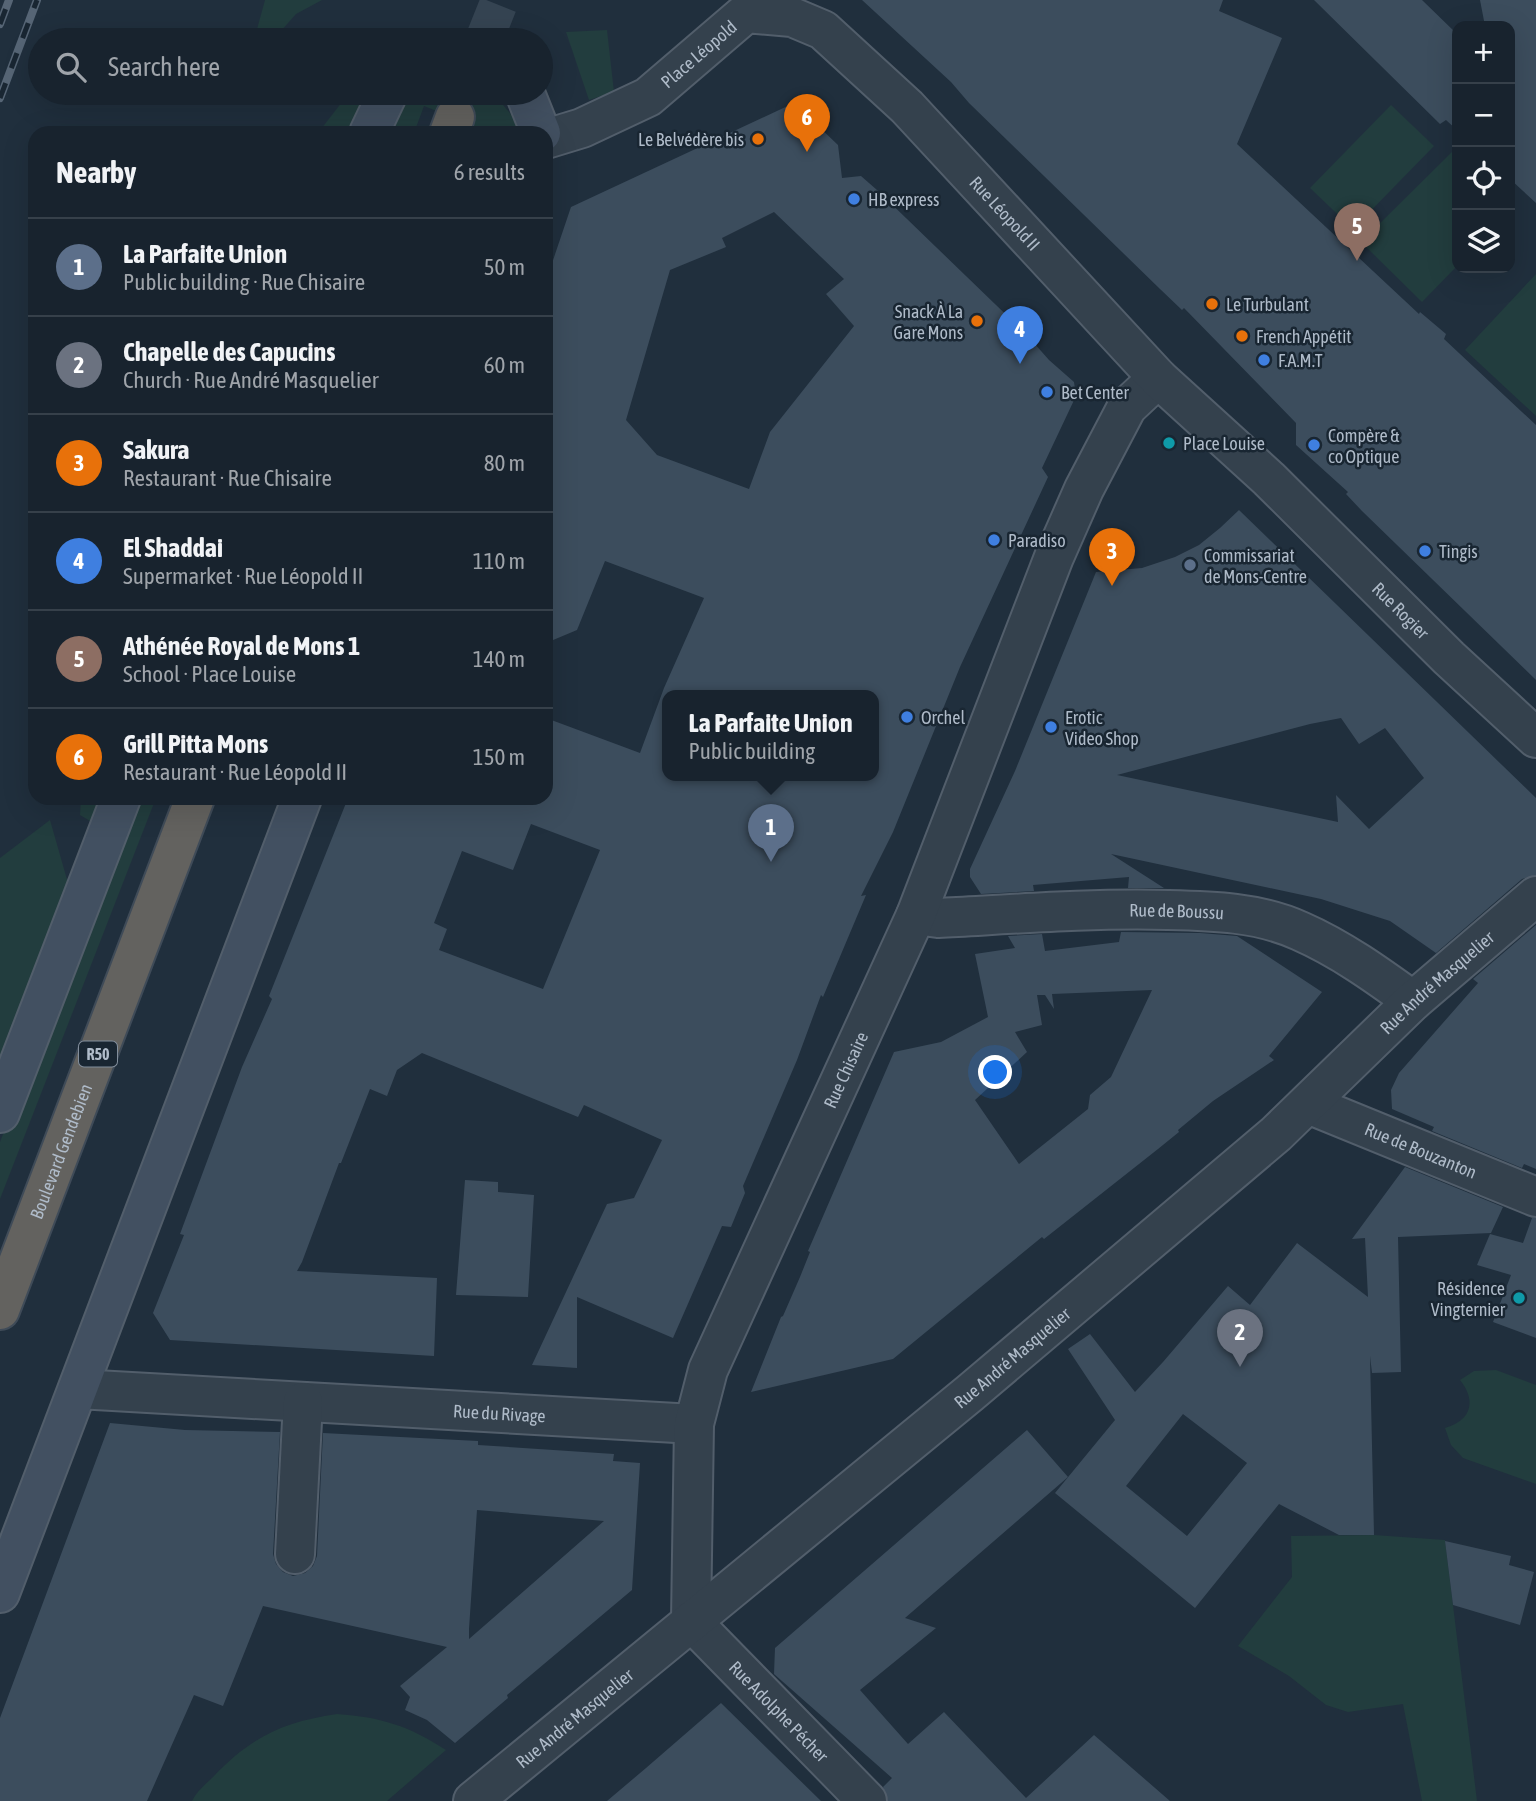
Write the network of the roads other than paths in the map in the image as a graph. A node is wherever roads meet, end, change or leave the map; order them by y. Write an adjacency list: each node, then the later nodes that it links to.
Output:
1 (847, 53): 6 (street, Place Léopold); 7 (street, Rue Léopold II)
2 (382, 105): 4 (main road)
3 (530, 105): 5 (main road)
4 (372, 126)
5 (538, 126)
6 (553, 136)
7 (1158, 378): 8 (street, Rue Rogier); 13 (street, Rue Chisaire)
8 (1536, 738)
9 (118, 805): 16 (main road)
10 (192, 805): 18 (highway, Boulevard Gendebien / R50)
11 (299, 805): 19 (main road)
12 (1536, 896): 14 (street, Rue André Masquelier)
13 (916, 915): 14 (street, Rue de Boussu); 21 (street, Rue Chisaire)
14 (1413, 1001): 15 (street, Rue André Masquelier)
15 (1308, 1104): 17 (street, Rue de Bouzanton); 24 (street, Rue André Masquelier)
16 (0, 1113)
17 (1536, 1197)
18 (0, 1310)
19 (78, 1389): 20 (street, Rue du Rivage); 23 (main road)
20 (303, 1402): 21 (street, Rue du Rivage); 22 (street)
21 (694, 1424): 24 (street, Rue Chisaire)
22 (295, 1554)
23 (0, 1593)
24 (691, 1621): 25 (street, Rue André Masquelier); 26 (street, Rue Adolphe Pécher)
25 (473, 1801)
26 (867, 1801)

